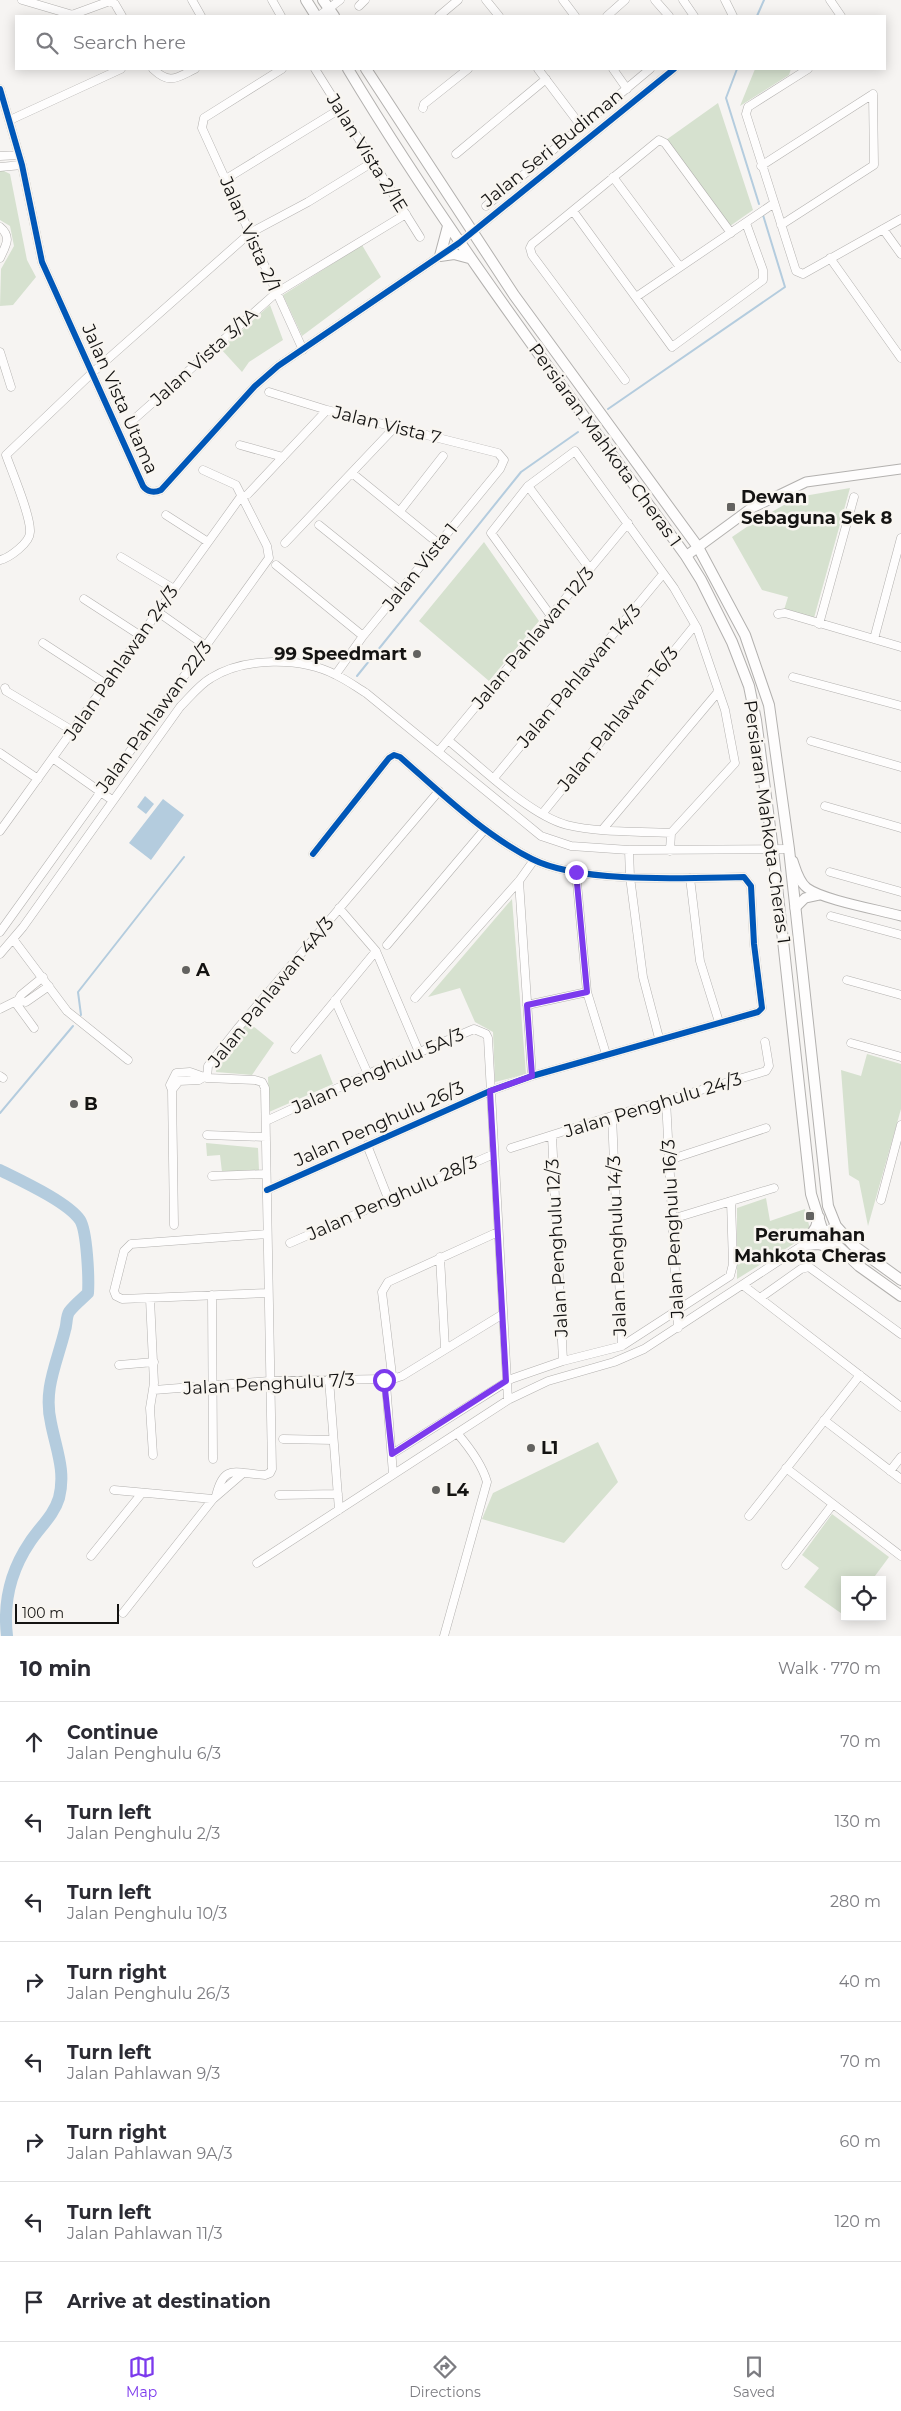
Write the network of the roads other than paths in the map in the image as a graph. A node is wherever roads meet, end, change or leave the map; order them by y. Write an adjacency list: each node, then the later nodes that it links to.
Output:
1 (22, 0): 16 (street)
2 (110, 0): 16 (street); 17 (street)
3 (192, 0): 18 (street)
4 (272, 0): 19 (street)
5 (306, 0): 20 (main road)
6 (340, 0): 15 (street)
7 (458, 0): 21 (street)
8 (486, 0): 22 (street)
9 (563, 0): 23 (street)
10 (625, 0): 24 (street)
11 (655, 0): 25 (street)
12 (684, 0): 26 (street)
13 (725, 0): 27 (street)
14 (830, 0): 28 (street)
15 (329, 8)
16 (71, 15)
17 (121, 15)
18 (200, 15)
19 (280, 15)
20 (317, 15)
21 (440, 15)
22 (498, 15)
23 (574, 15)
24 (608, 15)
25 (668, 15)
26 (693, 15)
27 (732, 15)
28 (840, 15)
29 (119, 70): 47 (street)
30 (193, 70): 41 (street)
31 (280, 70): 57 (street, Jalan Vista 2/1)
32 (316, 70): 46 (street, Jalan Vista 2/1E)
33 (349, 70): 66 (main road, Persiaran Mahkota Cheras 1)
34 (367, 70): 68 (main road, Persiaran Mahkota Cheras 1)
35 (467, 70): 45 (street)
36 (539, 70): 42 (street)
37 (613, 70): 44 (street)
38 (649, 70): 44 (street)
39 (673, 70): 68 (street, Jalan Seri Budiman)
40 (804, 70): 55 (street)
41 (156, 72)
42 (546, 80): 48 (street); 49 (street)
43 (0, 89): 47 (street, Jalan Vista Utama)
44 (627, 89): 48 (street)
45 (423, 108)
46 (340, 110): 52 (street, Jalan Vista 2/1E); 57 (street)
47 (10, 120): 50 (street, Jalan Vista Utama)
48 (581, 126): 59 (street)
49 (456, 154)
50 (19, 155): 51 (street); 53 (street, Jalan Vista Utama)
51 (0, 156)
52 (373, 162): 61 (street, Jalan Vista 2/1E); 69 (street)
53 (22, 165): 54 (street); 84 (street, Jalan Vista Utama)
54 (0, 166)
55 (761, 166): 58 (street); 64 (street)
56 (613, 176): 60 (street); 70 (street); 78 (street)
57 (226, 179): 69 (street, Jalan Vista 2/1)
58 (773, 204): 63 (street); 64 (street)
59 (486, 206)
60 (573, 211): 80 (street); 85 (street)
61 (406, 214): 71 (street, Jalan Vista 2/1E); 79 (street, Jalan Vista 3/1A)
62 (901, 219): 67 (street)
63 (746, 223): 70 (street); 80 (street)
64 (781, 225): 77 (street)
65 (0, 226): 75 (street)
66 (448, 226): 72 (main road, Persiaran Mahkota Cheras 1); 74 (main road)
67 (883, 229): 73 (street); 77 (street)
68 (472, 232): 72 (street, Jalan Vista Utama); 109 (main road, Persiaran Mahkota Cheras 1)
69 (250, 233): 79 (street, Jalan Vista 2/1); 84 (street)
70 (731, 233): 78 (street)
71 (420, 237)
72 (459, 243): 74 (street, Jalan Vista Utama); 76 (main road, Persiaran Mahkota Cheras 1)
73 (901, 254)
74 (440, 256): 76 (main road); 81 (street, Jalan Vista Utama)
75 (0, 258)
76 (469, 258): 110 (main road, Persiaran Mahkota Cheras 1)
77 (830, 258): 83 (street)
78 (680, 267): 80 (street)
79 (276, 293): 81 (street, Jalan Vista 2/1); 89 (street, Jalan Vista 3/1A)
80 (636, 297)
81 (302, 350): 84 (street, Jalan Vista Utama)
82 (0, 352): 86 (street)
83 (901, 358)
84 (92, 373): 112 (street)
85 (625, 380)
86 (11, 387)
87 (268, 392): 88 (street, Jalan Vista 7)
88 (326, 410): 90 (street, Jalan Vista 7); 93 (street, Jalan Pahlawan 24/3)
89 (132, 421)
90 (394, 428): 94 (street, Jalan Vista 7); 97 (street)
91 (240, 445): 93 (street)
92 (443, 456): 101 (street)
93 (283, 457): 99 (street, Jalan Pahlawan 24/3)
94 (504, 460): 108 (street, Jalan Vista 1)
95 (901, 469): 109 (street)
96 (203, 470): 99 (street)
97 (352, 473): 101 (street); 107 (street)
98 (528, 486): 103 (street); 114 (street); 121 (street)
99 (245, 494): 106 (street, Jalan Pahlawan 24/3); 128 (street, Jalan Pahlawan 22/3)
100 (854, 497): 122 (street)
101 (400, 511): 108 (street)
102 (166, 515): 106 (street)
103 (628, 524): 114 (street, Jalan Pahlawan 12/3); 115 (street)
104 (319, 525): 117 (street)
105 (901, 538): 126 (street)
106 (208, 542): 116 (street, Jalan Pahlawan 24/3)
107 (285, 544)
108 (439, 544): 117 (street, Jalan Vista 1)
109 (698, 547): 110 (street); 155 (main road, Persiaran Mahkota Cheras 1)
110 (686, 556): 157 (main road, Persiaran Mahkota Cheras 1)
111 (121, 557): 116 (street)
112 (0, 560)
113 (276, 565): 125 (street)
114 (590, 569): 121 (street, Jalan Pahlawan 12/3)
115 (663, 574): 123 (street); 143 (street, Jalan Pahlawan 14/3)
116 (174, 589): 119 (street, Jalan Pahlawan 24/3)
117 (401, 591): 125 (street, Jalan Vista 1)
118 (84, 599): 124 (street)
119 (158, 612): 124 (street, Jalan Pahlawan 24/3); 128 (street)
120 (778, 614): 122 (street)
121 (552, 616): 137 (street, Jalan Pahlawan 12/3)
122 (819, 624): 126 (street)
123 (695, 625): 134 (street); 149 (street, Jalan Pahlawan 16/3)
124 (141, 636): 132 (street, Jalan Pahlawan 24/3)
125 (363, 636): 130 (street, Jalan Vista 1)
126 (874, 639): 129 (street)
127 (43, 643): 132 (street)
128 (206, 646): 146 (street, Jalan Pahlawan 22/3)
129 (901, 647)
130 (336, 674): 139 (street); 147 (street)
131 (793, 677): 135 (street)
132 (106, 684): 136 (street, Jalan Pahlawan 24/3)
133 (4, 688): 136 (street)
134 (718, 692): 152 (street); 154 (street)
135 (901, 706)
136 (73, 730): 141 (street, Jalan Pahlawan 24/3)
137 (449, 741): 139 (street, Jalan Pahlawan 12/3); 143 (street)
138 (811, 741): 142 (street)
139 (438, 752): 156 (street)
140 (0, 753): 144 (street)
141 (54, 759): 144 (street, Jalan Pahlawan 24/3); 146 (street)
142 (901, 767)
143 (494, 778): 149 (street)
144 (38, 779): 150 (street, Jalan Pahlawan 24/3)
145 (439, 791): 153 (street); 159 (street); 168 (street, Jalan Pahlawan 4A/3)
146 (100, 792): 147 (street); 172 (street, Jalan Pahlawan 22/3)
147 (112, 800): 174 (street)
148 (825, 806): 151 (street)
149 (542, 814): 152 (street)
150 (2, 826)
151 (901, 828)
152 (603, 829): 154 (street)
153 (485, 830): 160 (street); 175 (street)
154 (671, 833): 158 (street)
155 (789, 849): 157 (street); 167 (street); 169 (main road, Persiaran Mahkota Cheras 1)
156 (629, 850): 158 (street); 163 (street)
157 (773, 850): 158 (street); 221 (main road, Persiaran Mahkota Cheras 1)
158 (670, 851)
159 (313, 854)
160 (534, 860): 161 (street); 165 (street)
161 (576, 872): 163 (street); 181 (street)
162 (830, 872): 166 (street)
163 (630, 877): 164 (street); 190 (street)
164 (690, 878): 188 (street); 188 (street, Jalan Penghulu 26/3)
165 (518, 881): 183 (street); 186 (street)
166 (901, 892)
167 (820, 895): 169 (street); 171 (street)
168 (339, 908): 176 (street); 200 (street, Jalan Pahlawan 4A/3)
169 (796, 908): 224 (main road, Persiaran Mahkota Cheras 1)
170 (831, 916): 173 (street)
171 (901, 916)
172 (0, 932)
173 (901, 935)
174 (13, 938): 177 (street); 178 (street)
175 (387, 945)
176 (376, 952): 184 (street); 194 (street)
177 (0, 954)
178 (43, 977): 180 (street); 185 (street)
179 (847, 980): 182 (street)
180 (49, 986): 185 (street); 197 (street)
181 (587, 992): 186 (street); 195 (street)
182 (901, 995)
183 (415, 998)
184 (335, 1000): 193 (street); 198 (street)
185 (16, 1001): 187 (street); 189 (street)
186 (527, 1005): 199 (street)
187 (0, 1009)
188 (719, 1022): 190 (street, Jalan Penghulu 26/3)
189 (34, 1028)
190 (659, 1038): 195 (street, Jalan Penghulu 26/3)
191 (765, 1042): 202 (street, Jalan Penghulu 24/3)
192 (851, 1043): 196 (street)
193 (295, 1049)
194 (419, 1052): 198 (street, Jalan Penghulu 5A/3); 201 (street, Jalan Penghulu 5A/3)
195 (606, 1054): 199 (street, Jalan Penghulu 26/3)
196 (901, 1057)
197 (128, 1060)
198 (368, 1074): 204 (street, Jalan Penghulu 5A/3)
199 (532, 1076): 201 (street, Jalan Penghulu 26/3)
200 (205, 1077): 204 (street); 223 (street)
201 (490, 1091): 210 (street, Jalan Penghulu 26/3); 212 (street)
202 (666, 1100): 203 (street, Jalan Penghulu 24/3); 213 (street, Jalan Penghulu 16/3)
203 (612, 1116): 208 (street, Jalan Penghulu 24/3); 243 (street, Jalan Penghulu 14/3)
204 (266, 1121): 209 (street)
205 (901, 1125): 219 (street)
206 (766, 1128): 213 (street)
207 (207, 1135): 209 (street)
208 (552, 1136): 211 (street, Jalan Penghulu 24/3); 245 (street, Jalan Penghulu 12/3)
209 (266, 1137): 214 (street)
210 (367, 1145): 217 (street, Jalan Penghulu 26/3); 218 (street)
211 (511, 1148)
212 (494, 1154): 218 (street, Jalan Penghulu 28/3); 225 (street)
213 (669, 1160): 222 (street, Jalan Penghulu 16/3)
214 (266, 1174): 215 (street); 217 (street)
215 (212, 1176)
216 (774, 1188): 220 (street)
217 (267, 1190): 227 (street)
218 (388, 1198): 228 (street, Jalan Penghulu 28/3)
219 (881, 1200)
220 (731, 1201): 222 (street); 239 (street)
221 (819, 1217): 226 (main road, Persiaran Mahkota Cheras 1); 229 (main road)
222 (672, 1219): 239 (street, Jalan Penghulu 16/3)
223 (174, 1225)
224 (836, 1226): 226 (street); 232 (main road, Persiaran Mahkota Cheras 1)
225 (496, 1232): 231 (street); 240 (street)
226 (824, 1232): 229 (street); 230 (main road, Persiaran Mahkota Cheras 1)
227 (267, 1234): 234 (street); 238 (street)
228 (290, 1243)
229 (805, 1245): 230 (main road); 233 (street)
230 (845, 1252): 236 (main road, Persiaran Mahkota Cheras 1)
231 (440, 1257): 244 (street); 244 (street)
232 (901, 1280)
233 (744, 1286): 237 (street); 241 (street)
234 (268, 1293): 235 (street); 251 (street)
235 (212, 1295): 238 (street); 252 (street)
236 (901, 1296)
237 (760, 1298): 242 (street); 248 (street)
238 (150, 1299): 246 (street)
239 (677, 1310): 241 (street, Jalan Penghulu 16/3); 243 (street)
240 (500, 1315): 244 (street); 250 (street)
241 (678, 1328): 254 (street)
242 (901, 1334)
243 (622, 1346): 245 (street)
244 (445, 1348)
245 (563, 1361): 250 (street)
246 (154, 1362): 247 (street); 253 (street)
247 (119, 1365)
248 (860, 1375): 255 (street); 256 (street)
249 (329, 1380): 251 (street, Jalan Penghulu 7/3); 259 (street); 260 (street, Jalan Penghulu 7/3)
250 (506, 1381): 254 (street); 260 (street)
251 (269, 1382): 252 (street, Jalan Penghulu 7/3); 272 (street)
252 (213, 1386): 253 (street, Jalan Penghulu 7/3); 263 (street)
253 (154, 1390): 261 (street)
254 (508, 1400): 257 (street)
255 (901, 1407)
256 (824, 1420): 264 (street); 265 (street)
257 (457, 1433): 266 (street); 281 (street)
258 (283, 1439): 259 (street)
259 (334, 1440): 270 (street)
260 (392, 1454): 266 (street)
261 (152, 1455)
262 (901, 1457): 265 (street)
263 (214, 1459)
264 (786, 1468): 273 (street); 275 (street)
265 (890, 1471): 267 (street)
266 (394, 1474): 274 (street)
267 (901, 1479)
268 (114, 1490): 269 (street)
269 (142, 1492): 272 (street); 276 (street)
270 (338, 1494): 271 (street); 274 (street)
271 (279, 1495)
272 (214, 1497): 280 (street)
273 (833, 1504): 277 (street); 279 (street)
274 (339, 1510): 278 (street)
275 (749, 1516)
276 (91, 1556)
277 (901, 1556)
278 (258, 1563)
279 (786, 1565)
280 (123, 1613)
281 (444, 1636)

